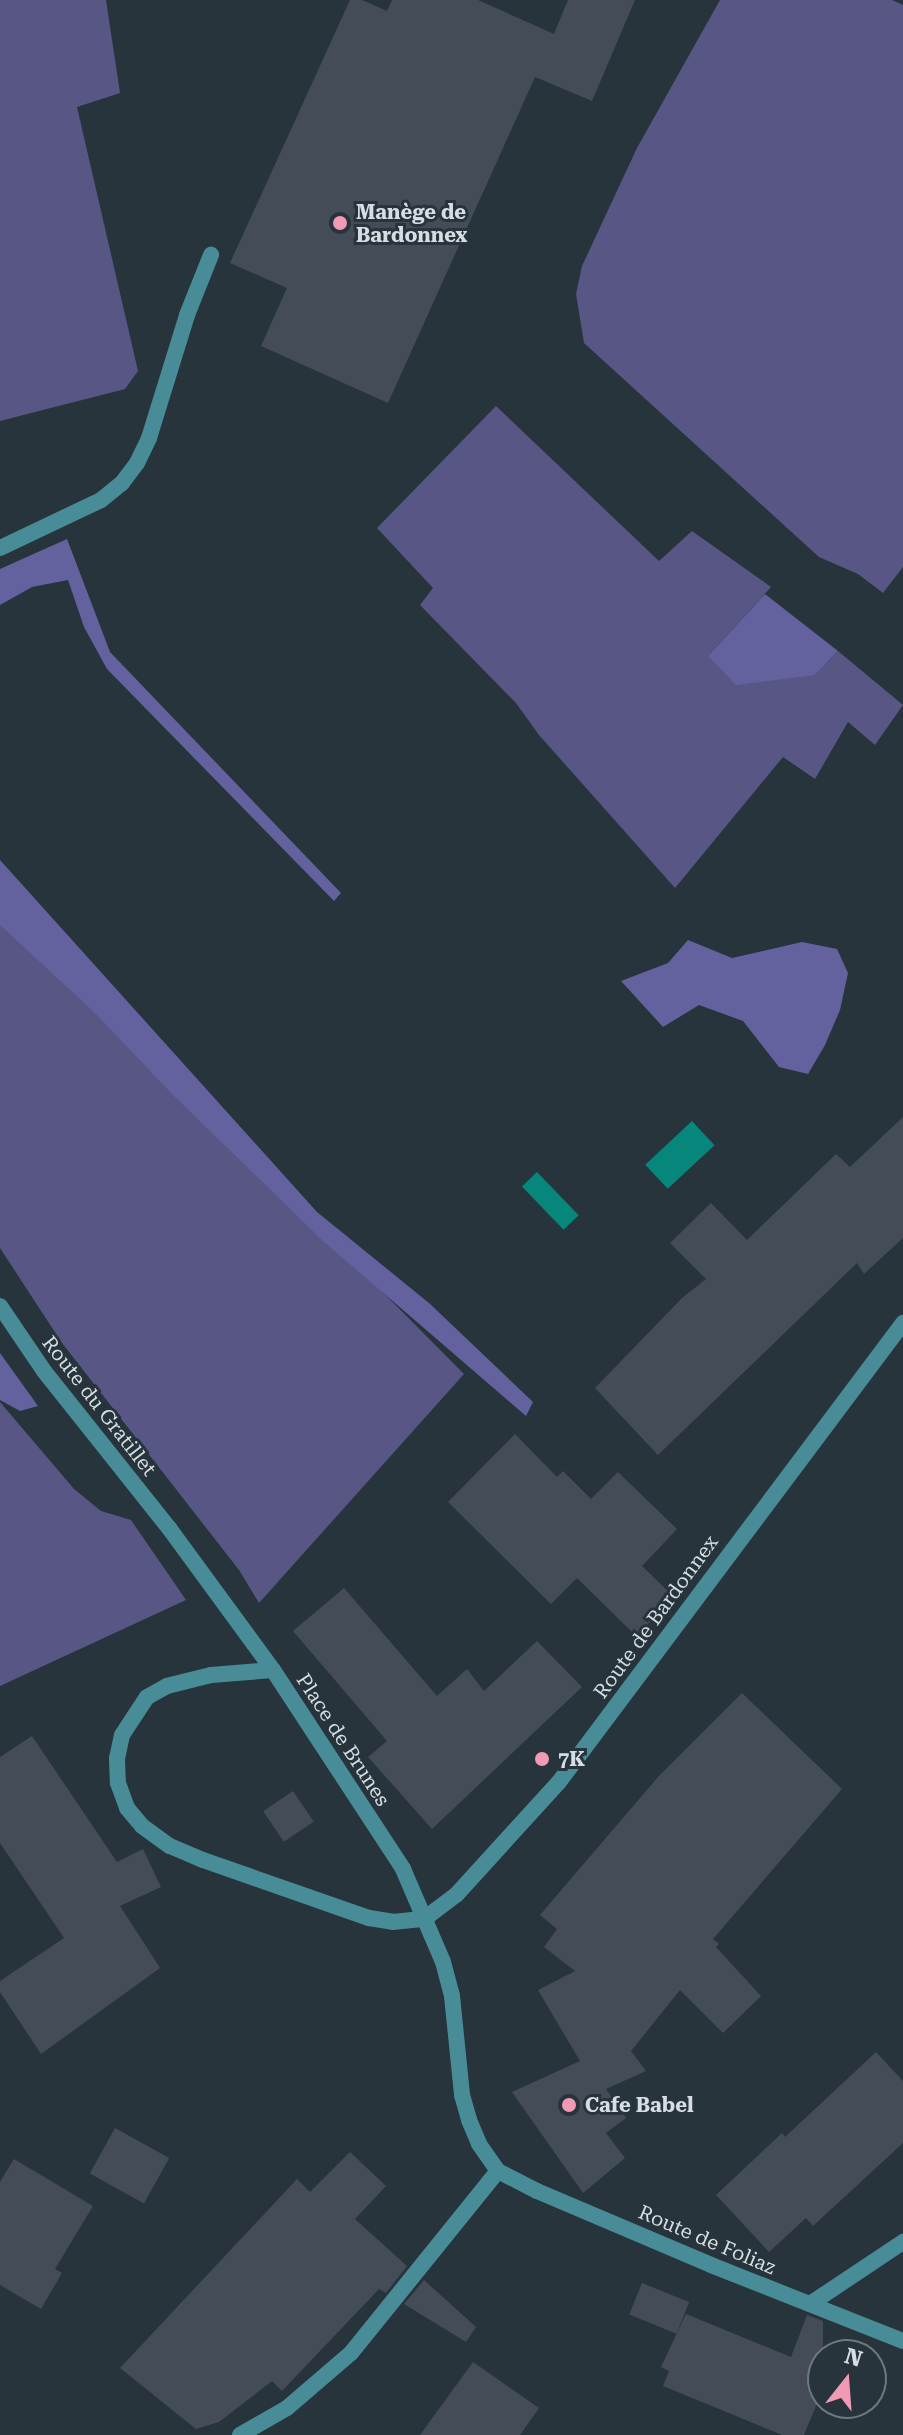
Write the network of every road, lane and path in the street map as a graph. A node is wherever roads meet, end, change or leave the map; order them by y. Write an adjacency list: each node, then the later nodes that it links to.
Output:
1 (211, 255): 2 (street)
2 (0, 548)
3 (0, 1306): 5 (street, Route du Gratillet)
4 (903, 1323): 6 (street, Route de Bardonnex)
5 (273, 1670): 6 (street, Place de Brunes); 6 (street, Place de Brunes)
6 (424, 1919): 7 (street, Place de Brunes)
7 (498, 2171): 9 (street, Route de Foliaz); 11 (street)
8 (903, 2242): 9 (street)
9 (810, 2304): 10 (street, Route de Foliaz)
10 (903, 2341)
11 (240, 2435)

